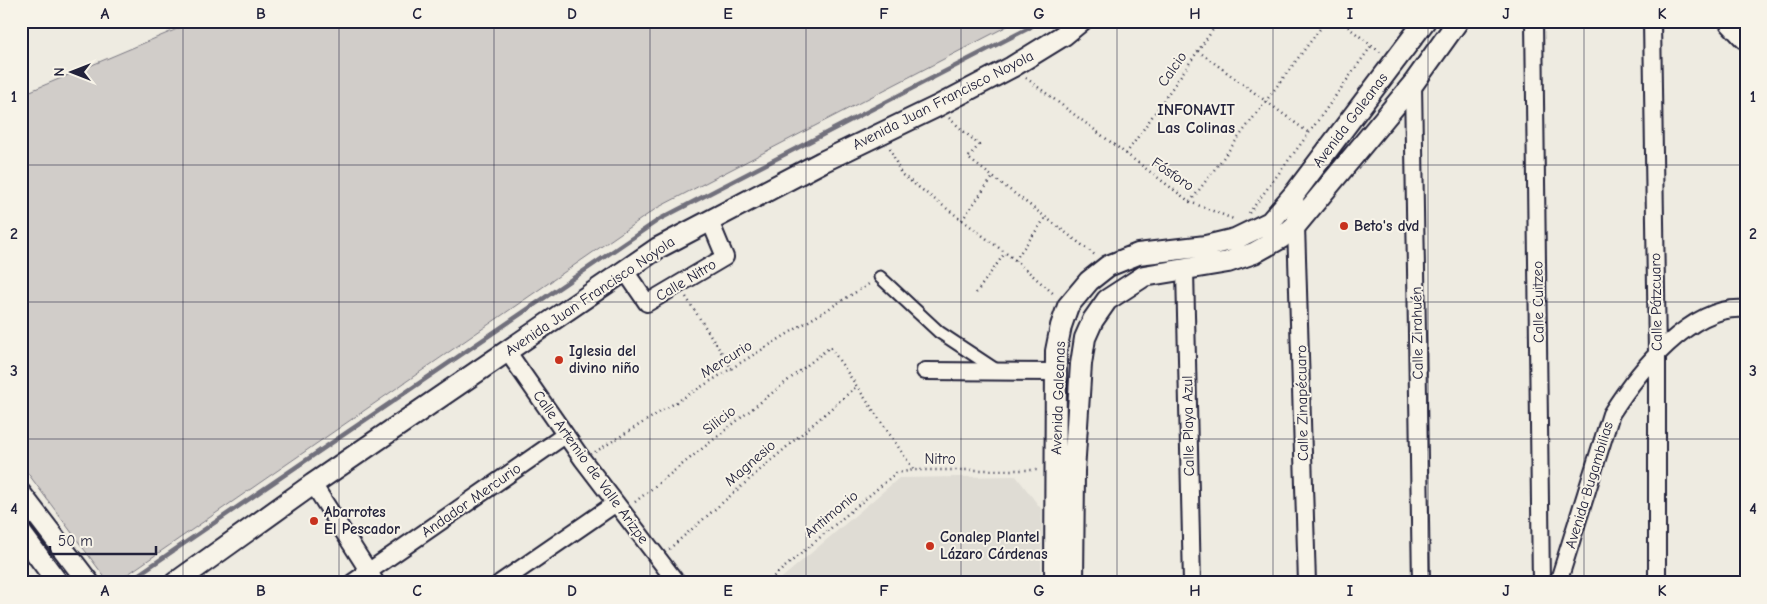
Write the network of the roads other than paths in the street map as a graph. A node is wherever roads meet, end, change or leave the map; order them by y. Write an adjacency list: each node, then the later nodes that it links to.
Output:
1 (1081, 21): 10 (street, Avenida Juan Francisco Noyola)
2 (1425, 21): 9 (street, Avenida Galeanas)
3 (1458, 21): 8 (street, Avenida Galeanas)
4 (1534, 21): 39 (street, Calle Cuitzeo)
5 (1652, 21): 17 (street, Calle Pátzcuaro)
6 (1732, 21): 7 (main road)
7 (1746, 36)
8 (1413, 84): 11 (street, Avenida Galeanas); 38 (street, Calle Zirahuén)
9 (1295, 194): 11 (street, Calle Zinapécuaro); 20 (street, Avenida Galeanas)
10 (710, 221): 13 (street, Avenida Juan Francisco Noyola); 13 (street, Calle Nitro)
11 (1297, 224): 12 (street, Avenida Galeanas); 37 (street, Calle Zinapécuaro)
12 (1185, 270): 22 (street, Avenida Galeanas); 36 (street, Calle Playa Azul)
13 (625, 271): 16 (street, Avenida Juan Francisco Noyola)
14 (880, 277): 19 (street)
15 (1746, 309): 17 (street, Avenida Bugambilias)
16 (507, 351): 21 (street, Calle Artemio de Valle Arizpe); 23 (street, Avenida Juan Francisco Noyola)
17 (1657, 354): 40 (street, Avenida Bugambilias); 41 (street, Calle Pátzcuaro)
18 (925, 371): 19 (street)
19 (999, 372): 20 (street)
20 (1056, 372): 22 (street, Avenida Galeanas)
21 (565, 435): 25 (street, Calle Artemio de Valle Arizpe); 27 (street, Andador Mercurio)
22 (1065, 470): 34 (street, Avenida Galeanas); 35 (street, Avenida Galeanas)
23 (313, 484): 27 (street); 30 (street, Avenida Juan Francisco Noyola)
24 (21, 494): 28 (street)
25 (619, 507): 32 (street); 33 (street, Calle Artemio de Valle Arizpe)
26 (21, 533): 29 (street)
27 (372, 577): 31 (street, Andador Mercurio)
28 (79, 579)
29 (58, 583)
30 (175, 583)
31 (352, 583)
32 (500, 583)
33 (677, 583)
34 (1055, 583)
35 (1073, 583)
36 (1192, 583)
37 (1306, 583)
38 (1421, 583)
39 (1542, 583)
40 (1558, 583)
41 (1657, 583)

